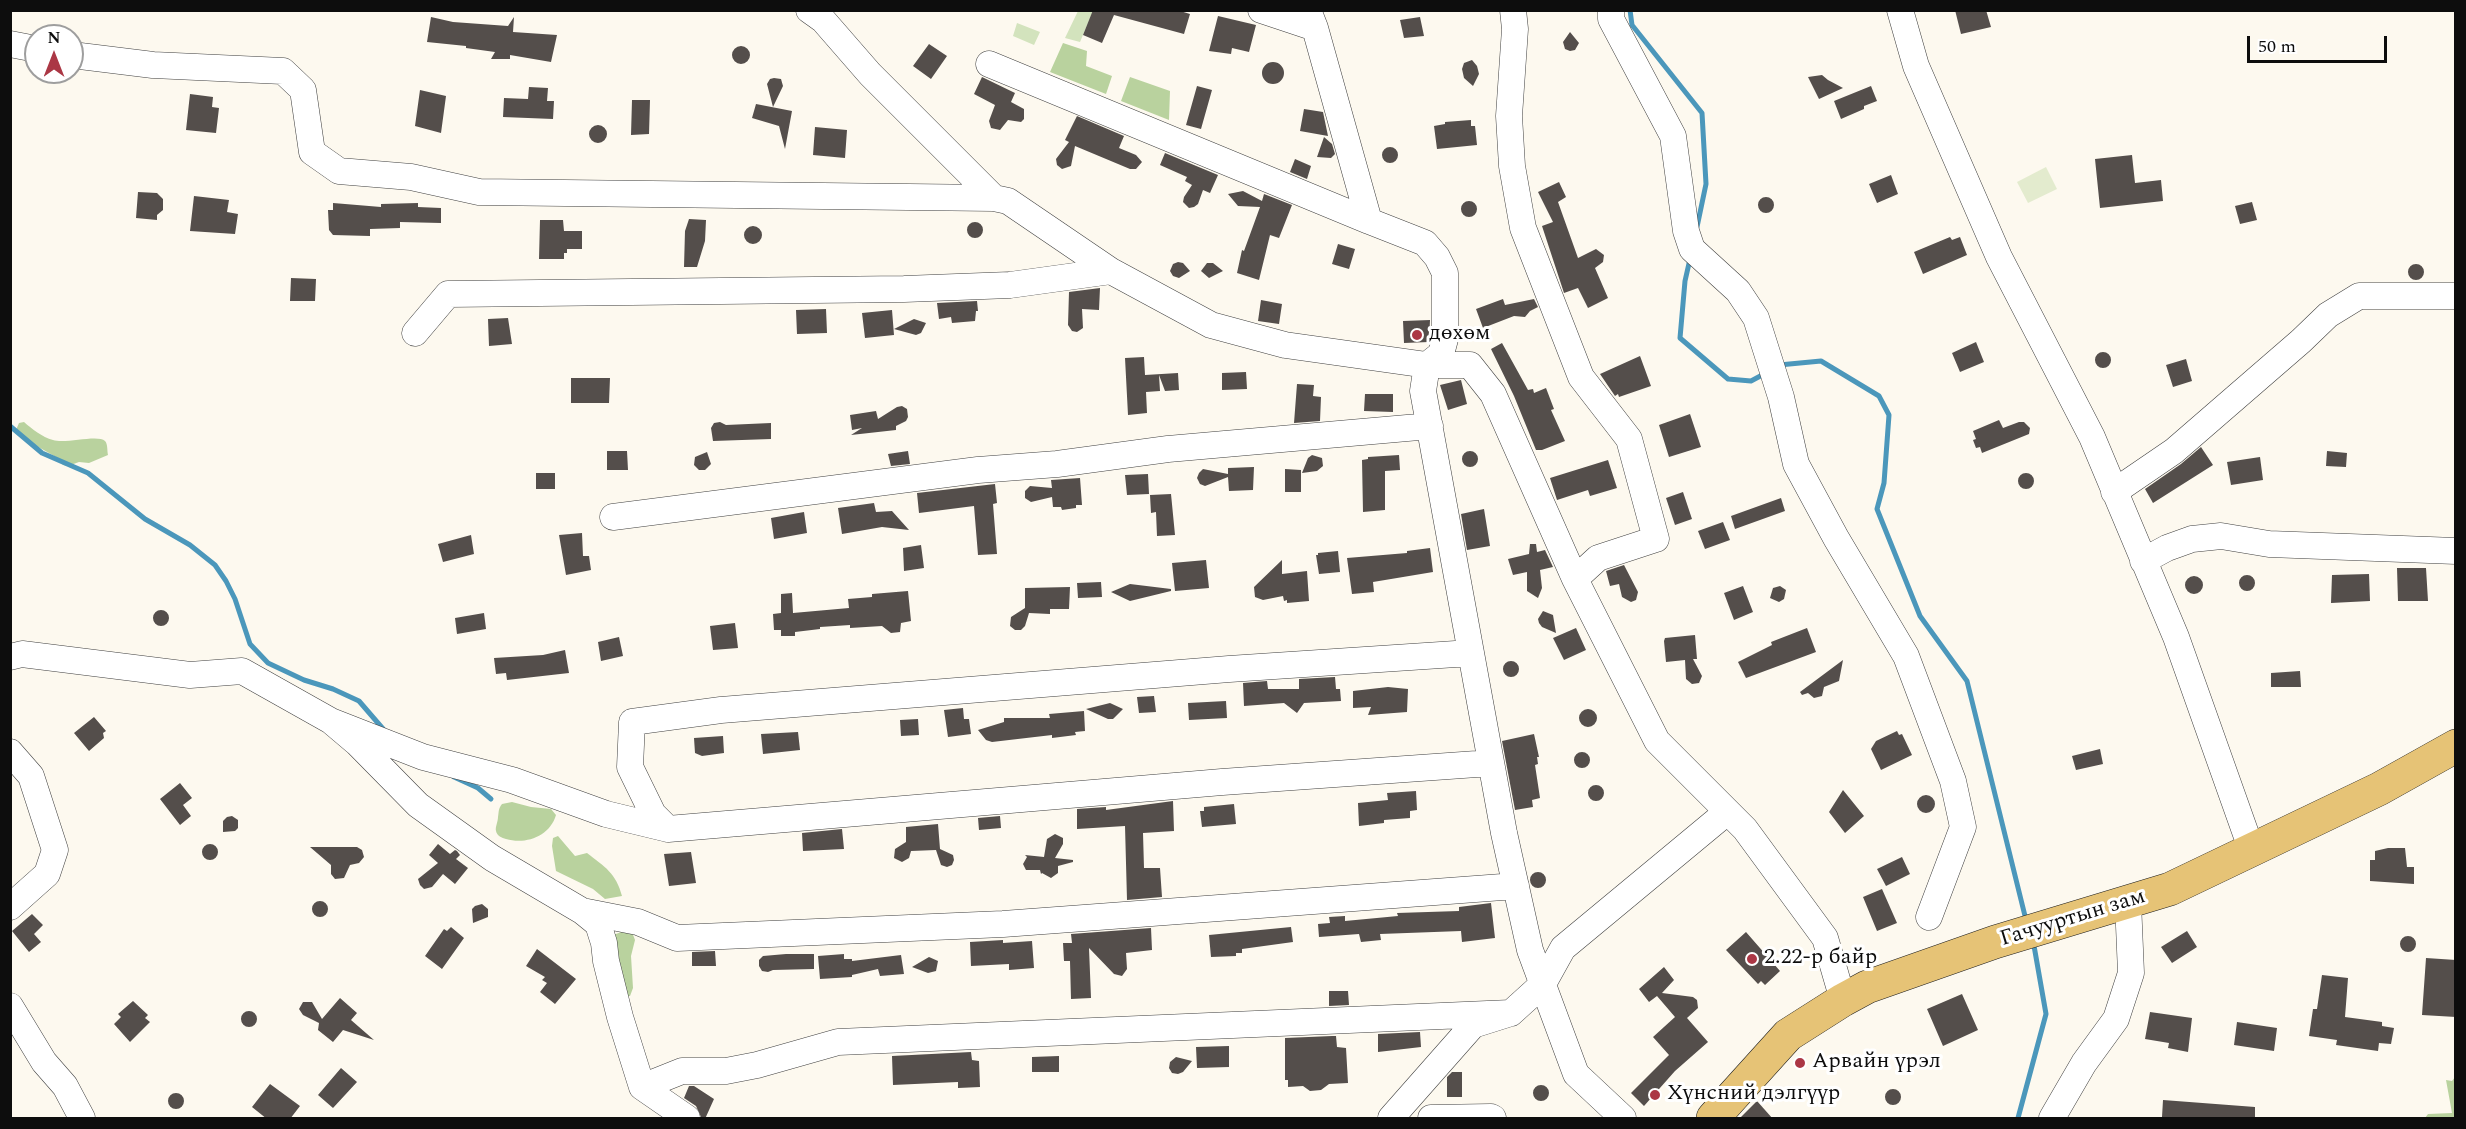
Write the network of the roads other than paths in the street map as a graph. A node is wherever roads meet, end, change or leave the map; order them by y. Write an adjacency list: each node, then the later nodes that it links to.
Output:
1 (809, 10): 9 (street)
2 (1261, 10): 6 (street)
3 (1513, 10): 20 (street)
4 (1611, 10): 34 (street)
5 (1900, 10): 16 (street)
6 (1311, 19): 10 (street)
7 (84, 57): 9 (street)
8 (989, 64): 10 (street)
9 (994, 198): 11 (street)
10 (1369, 221): 14 (street)
11 (1111, 271): 13 (street); 14 (street)
12 (2456, 296): 16 (street)
13 (414, 333)
14 (1427, 365): 15 (street); 20 (street)
15 (1430, 426): 17 (street); 21 (street)
16 (2115, 492): 19 (street)
17 (613, 518)
18 (2456, 551): 19 (street)
19 (2143, 561): 29 (street)
20 (1575, 579): 27 (street)
21 (1471, 654): 26 (street); 28 (street)
22 (10, 657): 23 (street)
23 (331, 721): 28 (street); 33 (street)
24 (2456, 746): 29 (main road, Гачууртын зам)
25 (10, 752): 32 (street)
26 (1491, 763): 28 (street); 30 (street)
27 (1727, 812): 35 (street); 36 (street)
28 (668, 829)
29 (2252, 851): 31 (main road, Гачууртын зам)
30 (1516, 886): 33 (street); 35 (street)
31 (2128, 902): 36 (main road, Гачууртын зам); 47 (street)
32 (10, 907)
33 (582, 911): 39 (street)
34 (1929, 917)
35 (1543, 984): 38 (street); 45 (street)
36 (1843, 1000): 46 (main road, Гачууртын зам)
37 (10, 1006): 40 (street)
38 (1511, 1013): 39 (street); 42 (street)
39 (642, 1087): 41 (street)
40 (82, 1119)
41 (687, 1119)
42 (1391, 1119)
43 (1431, 1119): 44 (street)
44 (1493, 1119)
45 (1623, 1119)
46 (1713, 1119)
47 (2052, 1119)

